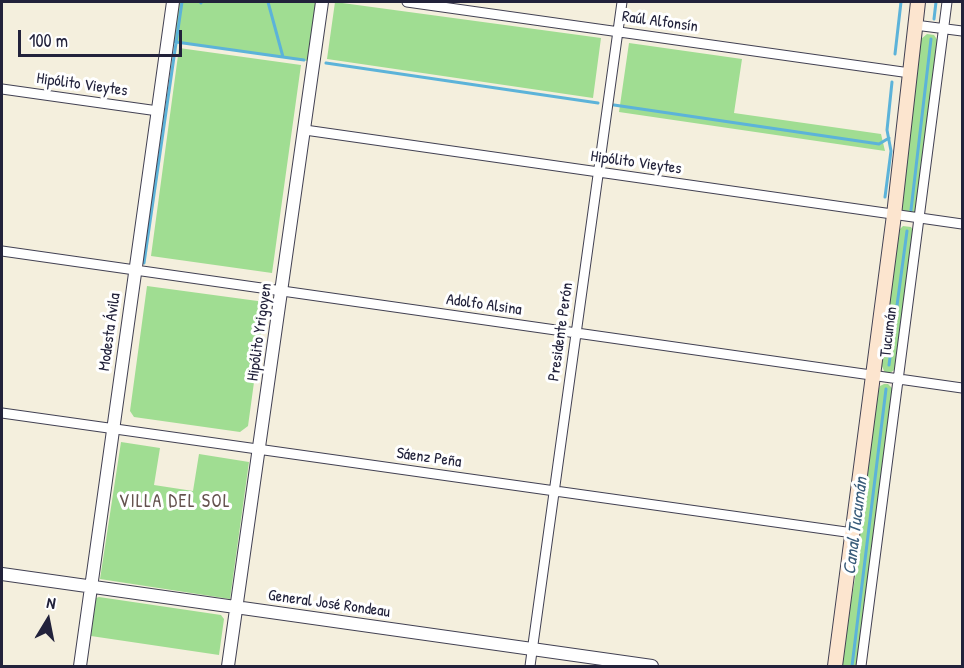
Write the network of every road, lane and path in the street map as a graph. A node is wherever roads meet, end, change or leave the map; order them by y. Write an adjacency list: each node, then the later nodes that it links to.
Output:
1 (173, 2): 13 (street, Modesta Ávila)
2 (322, 2): 14 (street, Hipólito Yrigoyen)
3 (407, 2): 10 (street, Raúl Alfonsín)
4 (622, 2): 10 (street, Presidente Perón)
5 (918, 2): 7 (main road, Tucumán)
6 (947, 2): 8 (street, Tucumán)
7 (915, 25): 8 (street); 11 (main road, Tucumán)
8 (944, 29): 9 (street); 17 (street, Tucumán)
9 (963, 31)
10 (618, 32): 11 (street, Raúl Alfonsín); 15 (street, Presidente Perón)
11 (909, 73): 16 (main road, Tucumán)
12 (2, 89): 13 (street, Hipólito Vieytes)
13 (158, 111): 20 (street, Modesta Ávila)
14 (305, 130): 15 (street, Hipólito Vieytes); 21 (street, Hipólito Yrigoyen)
15 (598, 172): 16 (street, Hipólito Vieytes); 22 (street, Presidente Perón)
16 (894, 215): 17 (street, Hipólito Vieytes); 23 (main road, Tucumán)
17 (919, 218): 18 (street, Hipólito Vieytes); 24 (street, Tucumán)
18 (963, 224)
19 (2, 251): 20 (street, Adolfo Alsina)
20 (135, 270): 21 (street, Adolfo Alsina); 27 (street, Modesta Ávila)
21 (282, 291): 22 (street, Adolfo Alsina); 28 (street, Hipólito Yrigoyen)
22 (576, 333): 23 (street, Adolfo Alsina); 29 (street, Presidente Perón)
23 (874, 376): 24 (street, Adolfo Alsina); 30 (main road, Tucumán)
24 (900, 380): 25 (street, Adolfo Alsina); 40 (street, Tucumán)
25 (963, 388)
26 (2, 413): 27 (street, Sáenz Peña)
27 (113, 428): 28 (street, Sáenz Peña); 32 (street, Modesta Ávila)
28 (260, 449): 29 (street, Sáenz Peña); 33 (street, Hipólito Yrigoyen)
29 (554, 490): 30 (street, Sáenz Peña); 34 (street, Presidente Perón)
30 (853, 533): 39 (main road, Tucumán)
31 (2, 574): 32 (street, General José Rondeau)
32 (91, 587): 33 (street, General José Rondeau); 35 (street, Modesta Ávila)
33 (237, 607): 34 (street, General José Rondeau); 36 (street, Hipólito Yrigoyen)
34 (532, 649): 37 (street, Presidente Perón); 38 (street, General José Rondeau)
35 (80, 666)
36 (228, 666)
37 (530, 666)
38 (652, 666)
39 (835, 666)
40 (861, 666)

